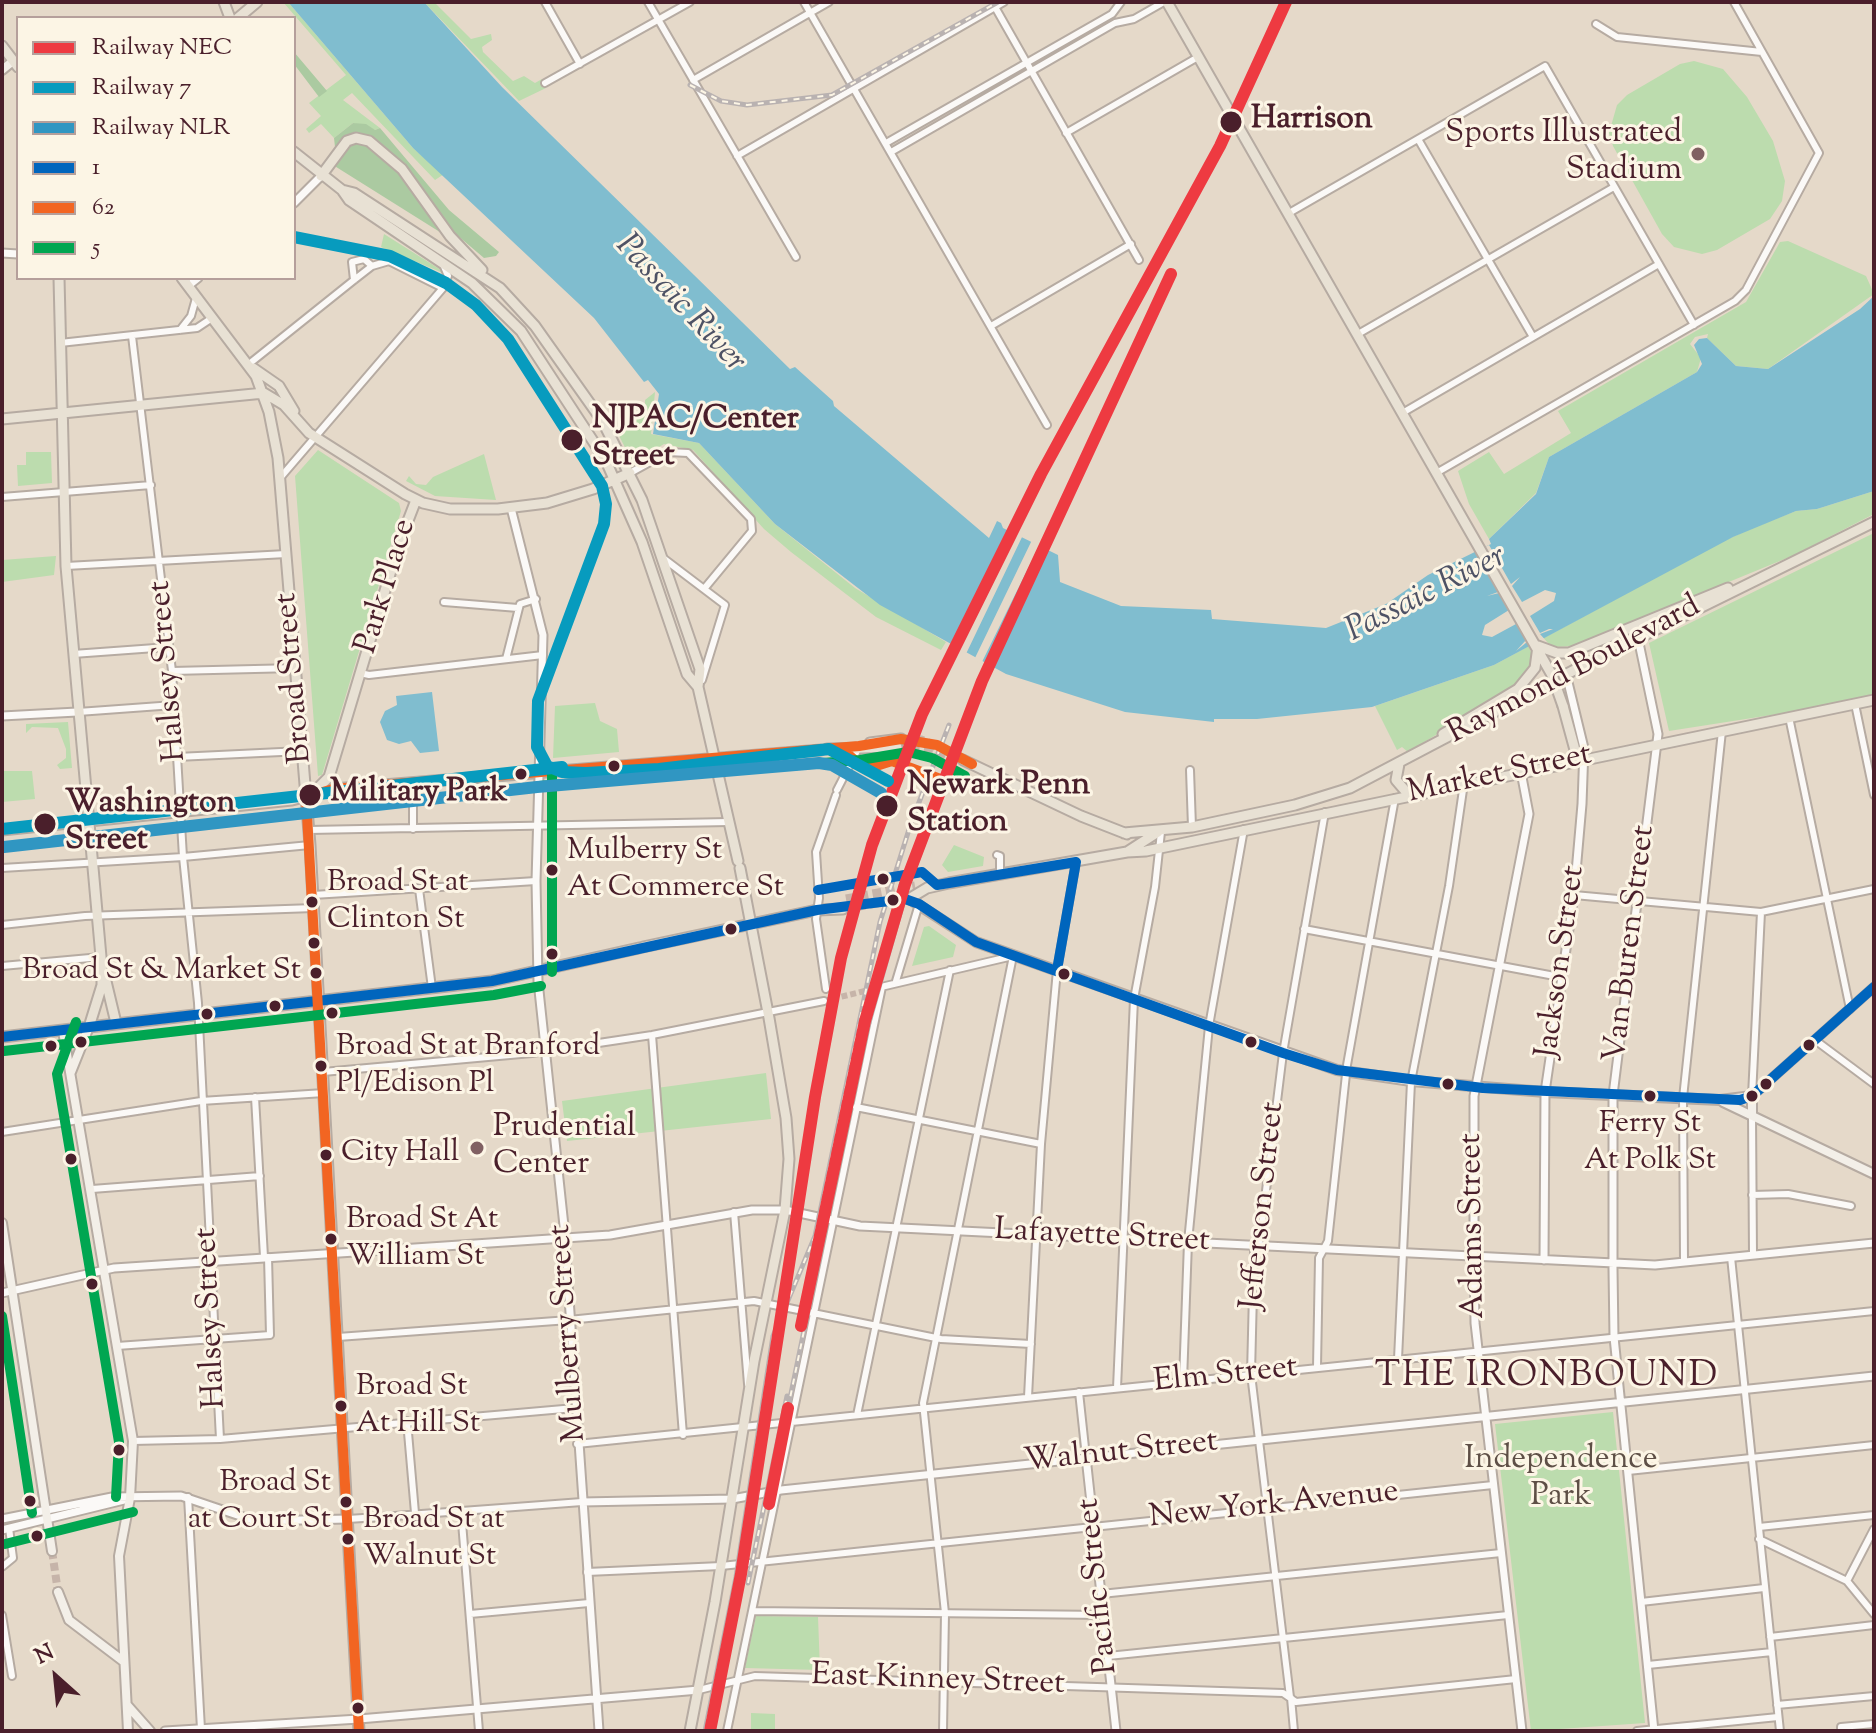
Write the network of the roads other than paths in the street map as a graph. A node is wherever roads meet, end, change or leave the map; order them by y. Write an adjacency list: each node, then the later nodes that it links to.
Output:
1 (257, 2): 13 (main road)
2 (545, 2): 21 (street)
3 (648, 2): 14 (street)
4 (690, 2): 14 (street)
5 (804, 2): 12 (street)
6 (829, 2): 12 (street)
7 (1004, 2): 11 (street)
8 (1121, 2): 20 (street)
9 (1165, 2): 18 (main road, Jackson Street); 23 (street)
10 (1734, 2): 17 (street)
11 (995, 7): 20 (street); 26 (street)
12 (810, 13): 24 (street); 26 (street)
13 (240, 16)
14 (658, 20): 21 (street); 24 (street)
15 (1596, 24): 17 (street)
16 (2, 46): 19 (main road)
17 (1762, 52): 52 (street)
18 (1199, 58): 27 (street); 37 (main road, Jackson Street)
19 (16, 61): 22 (main road)
20 (1027, 63): 23 (street); 29 (street)
21 (580, 64): 25 (street)
22 (2, 70)
23 (1031, 71): 27 (street); 30 (street)
24 (693, 80): 32 (street)
25 (545, 83)
26 (854, 88): 29 (street); 32 (street)
27 (1066, 133): 38 (street)
28 (1418, 139): 34 (street); 37 (street); 40 (street)
29 (886, 143): 30 (street)
30 (891, 152): 53 (street)
31 (296, 154): 33 (main road)
32 (737, 156): 39 (street)
33 (321, 176): 35 (main road); 36 (street); 45 (main road)
34 (1614, 187): 40 (street); 43 (street)
35 (342, 190): 42 (main road); 45 (main road)
36 (296, 201)
37 (1289, 213): 55 (main road, Jackson Street)
38 (1131, 244): 41 (street); 53 (street)
39 (796, 257)
40 (1488, 259): 55 (street); 57 (street)
41 (1139, 260)
42 (443, 263): 49 (street); 71 (main road)
43 (1659, 264): 52 (street); 57 (street)
44 (372, 266): 47 (street); 47 (street); 49 (street)
45 (489, 279): 69 (main road)
46 (59, 280): 58 (main road)
47 (354, 280): 59 (street)
48 (185, 282): 50 (main road)
49 (443, 288): 67 (street)
50 (196, 297): 51 (main road); 54 (street)
51 (212, 318): 54 (street); 59 (main road)
52 (1694, 325): 68 (street)
53 (991, 326): 66 (street)
54 (180, 330): 56 (street)
55 (1358, 334): 62 (main road, Jackson Street)
56 (132, 336): 58 (street); 61 (street, Halsey Street)
57 (1533, 337): 62 (street)
58 (60, 343): 63 (main road)
59 (249, 364): 60 (main road); 64 (main road)
60 (264, 393): 61 (main road); 64 (main road, Park Place); 70 (main road, Broad Street)
61 (141, 408): 63 (main road); 72 (street, Halsey Street)
62 (1404, 412): 68 (main road, Jackson Street)
63 (61, 415): 65 (main road); 73 (main road)
64 (297, 418): 67 (main road, Park Place)
65 (2, 419)
66 (1047, 425)
67 (316, 437): 70 (street); 75 (main road, Park Place)
68 (1438, 472): 89 (main road, Jackson Street)
69 (630, 473): 71 (main road); 79 (main road); 83 (street)
70 (280, 478): 78 (main road, Broad Street)
71 (615, 480): 76 (main road); 97 (main road)
72 (151, 485): 73 (street); 80 (street, Halsey Street)
73 (63, 492): 74 (street); 81 (main road)
74 (2, 497)
75 (416, 500): 76 (main road); 95 (main road, Park Place)
76 (511, 508): 84 (street, Mulberry Street)
77 (1874, 522): 82 (main road, Raymond Boulevard)
78 (286, 554): 80 (street); 93 (main road, Broad Street)
79 (662, 557): 83 (street); 97 (main road)
80 (161, 561): 81 (street); 88 (street, Halsey Street)
81 (66, 566): 90 (main road)
82 (1746, 583): 87 (main road, Raymond Boulevard); 89 (main road)
83 (704, 589): 97 (street)
84 (536, 599): 86 (street); 91 (street, Mulberry Street)
85 (444, 602): 86 (street)
86 (518, 608): 92 (street)
87 (1638, 638): 96 (main road, Raymond Boulevard); 106 (street, Van Buren Street)
88 (169, 647): 90 (street); 94 (street, Halsey Street)
89 (1542, 652): 110 (main road); 112 (main road, Jackson Street, bridge)
90 (73, 654): 101 (main road)
91 (543, 655): 92 (street); 116 (street, Mulberry Street)
92 (506, 659): 95 (street)
93 (296, 668): 94 (street); 108 (main road, Broad Street)
94 (172, 671): 100 (street, Halsey Street)
95 (360, 673): 123 (main road, Park Place)
96 (1566, 674): 110 (main road, Raymond Boulevard); 112 (street, Jackson Street)
97 (698, 687): 111 (main road)
98 (1874, 700): 99 (main road, Market Street)
99 (1855, 704): 103 (main road, Market Street); 122 (street)
100 (174, 705): 101 (street); 109 (street, Halsey Street)
101 (77, 712): 102 (street); 128 (main road)
102 (2, 716)
103 (1789, 717): 104 (main road, Market Street); 154 (street)
104 (1722, 731): 106 (main road, Market Street); 158 (street)
105 (899, 743): 107 (main road)
106 (1656, 744): 112 (main road, Market Street); 156 (street, Van Buren Street)
107 (859, 746): 111 (main road); 160 (street)
108 (302, 751): 109 (street); 123 (main road, Broad Street)
109 (177, 757): 126 (street, Halsey Street)
110 (1411, 758): 114 (main road, Raymond Boulevard)
111 (716, 759): 116 (main road); 127 (main road)
112 (1581, 760): 117 (main road, Market Street); 153 (street, Jackson Street)
113 (966, 762): 135 (main road)
114 (1399, 764): 118 (main road, Raymond Boulevard); 121 (main road)
115 (1190, 770): 130 (street)
116 (538, 772): 120 (main road); 129 (street, Mulberry Street)
117 (1521, 772): 119 (main road, Market Street); 171 (street, Adams Street)
118 (1380, 775): 125 (main road); 130 (main road, Raymond Boulevard)
119 (1464, 783): 121 (main road, Market Street); 168 (street)
120 (413, 784): 123 (main road); 131 (street)
121 (1408, 794): 124 (main road, Market Street)
122 (1874, 795)
123 (306, 797): 126 (main road); 134 (main road, Broad Street)
124 (1395, 797): 125 (main road, Market Street); 167 (street)
125 (1325, 812): 132 (main road, Market Street); 166 (street, Jefferson Street)
126 (181, 814): 128 (main road); 142 (street, Halsey Street)
127 (729, 822): 129 (street); 164 (main road)
128 (88, 824): 133 (main road); 143 (main road)
129 (538, 827): 131 (street); 147 (street, Mulberry Street)
130 (1192, 827): 136 (main road)
131 (413, 829): 134 (street)
132 (1244, 829): 136 (main road, Market Street); 188 (street)
133 (2, 830)
134 (309, 830): 138 (main road, Broad Street)
135 (1124, 833): 136 (main road); 137 (main road); 141 (main road)
136 (1160, 839): 137 (main road); 139 (main road); 182 (street)
137 (1149, 841): 139 (main road)
138 (310, 845): 142 (street); 152 (main road, Broad Street)
139 (1127, 852): 141 (main road)
140 (997, 855): 146 (street)
141 (1111, 855): 144 (main road)
142 (183, 857): 143 (street); 162 (street, Halsey Street)
143 (92, 862): 145 (street); 163 (main road)
144 (1076, 862): 146 (main road); 174 (street)
145 (2, 868)
146 (1000, 874): 149 (main road)
147 (536, 881): 150 (street); 175 (street, Mulberry Street)
148 (915, 886): 149 (main road)
149 (927, 888): 155 (main road)
150 (419, 889): 152 (street); 178 (street)
151 (1874, 889): 154 (street)
152 (313, 895): 159 (main road, Broad Street)
153 (1574, 895): 156 (street); 176 (street, Jackson Street)
154 (1827, 899): 161 (street); 184 (street)
155 (914, 900): 169 (main road); 177 (street)
156 (1639, 901): 158 (street); 204 (street, Van Buren Street)
157 (841, 905): 160 (main road)
158 (1706, 907): 161 (street); 207 (street)
159 (314, 908): 162 (street); 181 (main road, Broad Street)
160 (817, 910): 164 (main road); 179 (street)
161 (1761, 912): 205 (street)
162 (189, 913): 163 (street); 186 (street, Halsey Street)
163 (96, 916): 165 (street); 170 (main road)
164 (751, 924): 175 (main road); 185 (main road)
165 (2, 925)
166 (1304, 929): 167 (street); 195 (street, Jefferson Street)
167 (1371, 941): 168 (street); 196 (street)
168 (1436, 952): 171 (street); 199 (street)
169 (1013, 956): 173 (street); 174 (main road); 214 (street)
170 (101, 962): 172 (street); 187 (main road); 189 (main road)
171 (1500, 965): 176 (street); 201 (street, Adams Street)
172 (2, 966)
173 (950, 970): 177 (street); 212 (street)
174 (1057, 970): 182 (main road); 216 (street)
175 (538, 972): 178 (main road); 194 (street, Mulberry Street)
176 (1560, 977): 202 (street, Jackson Street)
177 (896, 981): 210 (street)
178 (432, 988): 181 (main road)
179 (826, 989)
180 (1872, 993): 184 (street)
181 (319, 999): 186 (main road); 197 (main road, Broad Street)
182 (1134, 999): 188 (main road); 232 (street)
183 (824, 1001): 185 (street)
184 (1850, 1009): 193 (street)
185 (768, 1011): 191 (street); 223 (main road)
186 (198, 1014): 187 (main road); 209 (street, Halsey Street)
187 (116, 1023): 189 (main road)
188 (1209, 1026): 195 (main road); 233 (street)
189 (89, 1027): 190 (main road); 198 (main road)
190 (63, 1031): 192 (main road); 198 (main road)
191 (652, 1035): 194 (street); 227 (street)
192 (2, 1037)
193 (1815, 1040): 200 (street); 205 (street)
194 (546, 1050): 197 (street); 231 (street, Mulberry Street)
195 (1283, 1053): 196 (main road); 235 (street, Jefferson Street)
196 (1346, 1071): 199 (main road); 236 (street)
197 (323, 1072): 203 (main road, Broad Street)
198 (71, 1073): 213 (main road)
199 (1411, 1081): 201 (main road); 237 (street)
200 (1874, 1084)
201 (1476, 1087): 202 (main road); 240 (street, Adams Street)
202 (1545, 1092): 204 (main road); 243 (street, Jackson Street)
203 (324, 1093): 206 (street); 238 (main road, Broad Street)
204 (1613, 1095): 207 (main road); 246 (street, Van Buren Street)
205 (1752, 1096): 208 (main road); 211 (main road)
206 (255, 1097): 209 (street); 218 (street)
207 (1683, 1098): 208 (main road); 245 (street)
208 (1720, 1100): 211 (main road)
209 (201, 1101): 213 (street); 219 (street, Halsey Street)
210 (856, 1107): 212 (street); 225 (street)
211 (1752, 1115): 217 (main road); 221 (street)
212 (917, 1119): 214 (street); 228 (street)
213 (80, 1120): 215 (street); 220 (main road)
214 (978, 1131): 216 (street); 229 (street)
215 (2, 1132)
216 (1041, 1144): 230 (street)
217 (1874, 1174)
218 (260, 1176): 219 (street); 241 (street)
219 (205, 1178): 220 (street); 244 (street, Halsey Street)
220 (92, 1189): 247 (main road)
221 (1752, 1195): 222 (street); 239 (street)
222 (1851, 1206)
223 (785, 1210): 224 (street, Lafayette Street); 225 (street, Lafayette Street); 250 (main road)
224 (734, 1212): 227 (street, Lafayette Street); 249 (street)
225 (833, 1220): 228 (street, Lafayette Street); 253 (street)
226 (2, 1223): 248 (main road)
227 (667, 1226): 231 (street, Lafayette Street); 251 (street)
228 (896, 1228): 229 (street, Lafayette Street); 255 (street)
229 (957, 1231): 230 (street, Lafayette Street); 258 (street)
230 (1037, 1234): 232 (street, Lafayette Street); 261 (street)
231 (565, 1238): 238 (street, Lafayette Street); 254 (street, Mulberry Street)
232 (1121, 1239): 233 (street, Lafayette Street); 269 (street)
233 (1188, 1242): 235 (street, Lafayette Street); 268 (street)
234 (1874, 1243): 239 (street, Lafayette Street)
235 (1258, 1245): 236 (street, Lafayette Street); 266 (street, Jefferson Street)
236 (1324, 1249): 237 (street, Lafayette Street); 265 (street)
237 (1402, 1252): 240 (street, Lafayette Street); 264 (street)
238 (334, 1253): 241 (street, Lafayette Street); 257 (main road, Broad Street)
239 (1753, 1255): 242 (street, Lafayette Street)
240 (1474, 1256): 243 (street, Lafayette Street); 263 (street, Adams Street)
241 (266, 1257): 244 (street, Lafayette Street); 260 (street)
242 (1731, 1257): 245 (street, Lafayette Street); 256 (street)
243 (1544, 1260): 246 (street, Lafayette Street)
244 (209, 1262): 247 (street, Lafayette Street); 260 (street, Halsey Street)
245 (1684, 1262): 246 (street, Lafayette Street)
246 (1613, 1263): 259 (street, Van Buren Street)
247 (106, 1271): 248 (street, Lafayette Street); 262 (main road)
248 (6, 1292): 302 (main road)
249 (740, 1302): 250 (street); 251 (street); 271 (street)
250 (766, 1302): 253 (street); 271 (main road)
251 (673, 1309): 254 (street); 283 (street)
252 (1874, 1311): 256 (street, Elm Street)
253 (813, 1313): 255 (street); 280 (street)
254 (569, 1320): 257 (street); 275 (street, Mulberry Street)
255 (876, 1325): 258 (street); 277 (street)
256 (1738, 1325): 259 (street, Elm Street); 270 (street)
257 (338, 1337): 281 (main road, Broad Street)
258 (936, 1337): 261 (street); 276 (street)
259 (1614, 1337): 263 (street, Elm Street); 274 (street, Van Buren Street)
260 (214, 1338): 262 (street); 284 (street, Halsey Street)
261 (1031, 1344): 273 (street)
262 (117, 1346): 286 (main road)
263 (1478, 1351): 264 (street, Elm Street); 278 (street, Adams Street)
264 (1398, 1359): 265 (street, Elm Street)
265 (1317, 1367): 266 (street, Elm Street)
266 (1251, 1374): 268 (street, Elm Street); 285 (street, Jefferson Street)
267 (1874, 1376): 270 (street, Walnut Street)
268 (1183, 1381): 269 (street, Elm Street)
269 (1117, 1388): 272 (street, Elm Street)
270 (1745, 1389): 274 (street, Walnut Street); 290 (street)
271 (749, 1392): 282 (main road)
272 (1079, 1392): 273 (street, Elm Street); 289 (street, Pacific Street)
273 (1028, 1397): 276 (street, Elm Street)
274 (1621, 1402): 278 (street, Walnut Street); 291 (street, Van Buren Street)
275 (575, 1408): 279 (street); 287 (street, Mulberry Street)
276 (923, 1408): 277 (street, Elm Street); 292 (street)
277 (857, 1415): 280 (street, Elm Street)
278 (1485, 1416): 285 (street, Walnut Street); 293 (street, Adams Street)
279 (407, 1421): 281 (street); 301 (street)
280 (791, 1422): 282 (street, Elm Street); 294 (street)
281 (342, 1429): 284 (street); 305 (main road, Broad Street)
282 (743, 1429): 283 (street, Elm Street); 297 (main road)
283 (683, 1435): 287 (street, Elm Street)
284 (220, 1439): 286 (street)
285 (1259, 1439): 289 (street, Walnut Street); 299 (street, Jefferson Street)
286 (133, 1441): 296 (main road)
287 (577, 1444): 298 (street, Mulberry Street)
288 (1874, 1445): 290 (street)
289 (1086, 1457): 292 (street, Walnut Street); 306 (street, Pacific Street)
290 (1752, 1458): 291 (street); 307 (street)
291 (1628, 1471): 323 (street, Van Buren Street)
292 (929, 1474): 294 (street, Walnut Street); 311 (street)
293 (1493, 1485): 299 (street, New York Avenue); 313 (street, Adams Street)
294 (777, 1490): 297 (street, Walnut Street); 314 (street)
295 (188, 1497): 296 (street); 305 (street); 355 (street)
296 (130, 1498): 302 (street); 337 (main road)
297 (732, 1499): 298 (street, Walnut Street); 315 (main road)
298 (582, 1502): 300 (street, Walnut Street); 317 (street, Mulberry Street)
299 (1267, 1507): 306 (street, New York Avenue); 318 (street, Jefferson Street)
300 (461, 1510): 301 (street, Walnut Street); 327 (street)
301 (415, 1513): 305 (street, Walnut Street)
302 (47, 1515): 304 (street); 308 (street); 312 (main road)
303 (1874, 1515): 307 (street)
304 (2, 1519)
305 (348, 1519): 352 (main road, Broad Street)
306 (1094, 1526): 311 (street, New York Avenue); 322 (street, Pacific Street)
307 (1759, 1527): 310 (street)
308 (5, 1529): 316 (street)
309 (1874, 1529): 319 (street)
310 (1759, 1539): 319 (street); 320 (street)
311 (936, 1542): 314 (street, New York Avenue); 326 (street)
312 (52, 1551)
313 (1501, 1553): 318 (street); 331 (street, Adams Street)
314 (762, 1562): 315 (street, New York Avenue); 325 (street)
315 (721, 1566): 317 (street, New York Avenue); 344 (main road)
316 (2, 1567)
317 (587, 1572): 324 (street, Mulberry Street)
318 (1275, 1577): 322 (street); 334 (street, Jefferson Street)
319 (1847, 1581): 328 (street)
320 (1764, 1588): 323 (street); 333 (street)
321 (58, 1592): 337 (main road)
322 (1101, 1594): 330 (street, Pacific Street)
323 (1641, 1602): 338 (street, Van Buren Street)
324 (589, 1603): 327 (street); 347 (street, Mulberry Street)
325 (752, 1611): 326 (street); 342 (street)
326 (945, 1613): 330 (street); 341 (street)
327 (470, 1614): 350 (street)
328 (1874, 1614)
329 (2, 1615): 339 (street)
330 (1104, 1615): 336 (street, Pacific Street)
331 (1508, 1615): 334 (street); 340 (street, Adams Street)
332 (1874, 1625): 333 (street)
333 (1770, 1637): 335 (street)
334 (1283, 1638): 336 (street); 346 (street, Jefferson Street)
335 (1772, 1652): 338 (street); 349 (street)
336 (1108, 1656): 343 (street, Pacific Street)
337 (123, 1661): 348 (main road)
338 (1648, 1665): 357 (street, Van Buren Street)
339 (12, 1676)
340 (1516, 1679): 346 (street, East Kinney Street); 369 (street, Adams Street)
341 (944, 1681): 342 (street, East Kinney Street); 343 (street, East Kinney Street); 366 (street)
342 (736, 1683): 344 (street, East Kinney Street); 365 (street)
343 (1111, 1687): 346 (street, East Kinney Street); 367 (street, Pacific Street)
344 (699, 1690): 347 (street, East Kinney Street); 364 (main road)
345 (1874, 1696): 349 (street)
346 (1290, 1698): 368 (street, Jefferson Street)
347 (596, 1699): 350 (street, East Kinney Street); 363 (street, Mulberry Street)
348 (126, 1703): 358 (main road); 359 (main road)
349 (1777, 1705): 351 (street)
350 (477, 1708): 352 (street, East Kinney Street); 362 (street)
351 (1778, 1717): 357 (street); 371 (street)
352 (359, 1719): 354 (street, East Kinney Street); 361 (main road, Broad Street)
353 (1874, 1724): 372 (street)
354 (281, 1728): 356 (street, East Kinney Street)
355 (201, 1729): 356 (street, East Kinney Street); 360 (street, East Kinney Street)
356 (234, 1729)
357 (1654, 1730): 370 (street)
358 (128, 1731)
359 (150, 1731)
360 (165, 1731)
361 (359, 1731)
362 (479, 1731)
363 (599, 1731)
364 (690, 1731)
365 (727, 1731)
366 (943, 1731)
367 (1116, 1731)
368 (1294, 1731)
369 (1522, 1731)
370 (1637, 1731)
371 (1780, 1731)
372 (1841, 1731)

